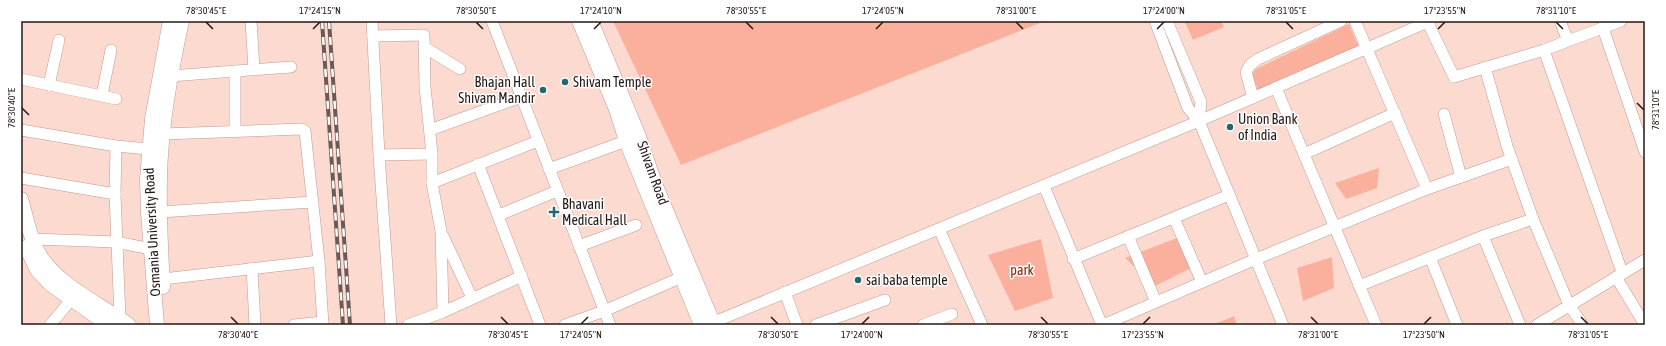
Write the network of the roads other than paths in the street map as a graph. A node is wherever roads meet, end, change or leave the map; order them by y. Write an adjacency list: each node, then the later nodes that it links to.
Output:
1 (170, 21): 46 (main road, Osmania University Road)
2 (182, 21): 28 (main road, Osmania University Road)
3 (251, 21): 26 (street)
4 (372, 21): 16 (street)
5 (492, 21): 33 (street)
6 (579, 21): 43 (main road, Shivam Road)
7 (591, 21): 103 (main road, Shivam Road)
8 (1155, 21): 38 (street)
9 (1167, 21): 38 (street)
10 (1341, 21): 34 (street)
11 (1355, 21): 21 (street)
12 (1428, 21): 21 (street); 24 (street)
13 (1560, 21): 18 (street)
14 (1621, 21): 15 (street)
15 (1602, 28): 18 (street); 47 (street)
16 (373, 36): 19 (street); 50 (street)
17 (60, 40): 30 (street)
18 (1568, 41): 22 (street)
19 (424, 47): 25 (street); 40 (street)
20 (111, 50): 32 (street)
21 (1366, 50): 31 (street); 36 (street)
22 (1544, 50): 24 (street); 84 (street)
23 (291, 67): 26 (street)
24 (1485, 67): 51 (street)
25 (460, 69)
26 (254, 70): 27 (street)
27 (235, 71): 28 (street); 41 (street)
28 (170, 76): 42 (main road, Osmania University Road)
29 (21, 79): 30 (street)
30 (49, 85): 32 (street)
31 (1276, 88): 34 (street); 49 (street)
32 (102, 95): 35 (street)
33 (521, 97): 40 (street); 44 (street)
34 (1253, 98): 38 (street)
35 (116, 99)
36 (1395, 113): 49 (street); 58 (street)
37 (1444, 114): 54 (street)
38 (1199, 121): 57 (street); 61 (street)
39 (21, 130): 45 (street)
40 (430, 130): 48 (street)
41 (235, 131): 42 (street); 63 (street)
42 (163, 134): 64 (main road, Osmania University Road)
43 (626, 140): 53 (street); 86 (main road, Shivam Road)
44 (538, 141): 52 (street); 53 (street)
45 (116, 146): 46 (street); 60 (street)
46 (148, 149): 77 (main road, Osmania University Road)
47 (1645, 152)
48 (432, 154): 50 (street); 56 (street)
49 (1304, 154): 69 (street)
50 (379, 155): 107 (street)
51 (1512, 159): 54 (street); 67 (street)
52 (478, 164): 56 (street); 65 (street)
53 (549, 169): 59 (street)
54 (1461, 177): 58 (street)
55 (21, 178): 60 (street)
56 (432, 183): 71 (street)
57 (1044, 186): 70 (street); 79 (street)
58 (1427, 189): 69 (street)
59 (558, 191): 65 (street); 76 (street)
60 (115, 194): 75 (street)
61 (1230, 194): 66 (street); 80 (street)
62 (21, 199): 74 (main road)
63 (313, 202): 64 (street); 82 (street)
64 (160, 212): 87 (main road, Osmania University Road)
65 (499, 215): 85 (street)
66 (1174, 218): 72 (street); 88 (street)
67 (1533, 219): 73 (street); 95 (street)
68 (636, 225): 76 (street)
69 (1335, 227): 80 (street); 89 (street)
70 (939, 229): 90 (street); 115 (street)
71 (441, 231): 91 (street); 97 (street)
72 (1128, 236): 79 (street); 94 (street)
73 (1483, 236): 78 (street); 120 (street)
74 (25, 239): 75 (street); 92 (main road); 100 (main road)
75 (116, 242): 77 (street); 100 (street)
76 (579, 246): 96 (street)
77 (151, 249): 102 (main road, Osmania University Road)
78 (1430, 257): 89 (street); 119 (street)
79 (1074, 259): 116 (street)
80 (1256, 259): 88 (street); 117 (street)
81 (1645, 260): 84 (street)
82 (319, 261): 83 (street); 101 (street)
83 (252, 268): 87 (street); 105 (street)
84 (1619, 275): 95 (street); 98 (street)
85 (522, 276): 91 (street); 109 (street)
86 (682, 276): 96 (street); 103 (main road, Shivam Road)
87 (163, 278): 102 (main road, Osmania University Road)
88 (1202, 282): 94 (street)
89 (1360, 286): 118 (street)
90 (785, 292): 103 (street); 112 (street)
91 (472, 298): 97 (street)
92 (71, 300): 100 (main road); 104 (street)
93 (885, 300): 113 (street)
94 (1156, 302): 116 (street)
95 (1569, 305): 121 (street); 122 (street)
96 (604, 311): 110 (street); 111 (street)
97 (443, 312): 108 (street)
98 (1642, 312): 123 (street)
99 (952, 314): 114 (street)
100 (115, 322)
101 (323, 323): 106 (street)
102 (158, 324)
103 (709, 324)
104 (50, 325)
105 (255, 325)
106 (294, 325)
107 (391, 325)
108 (408, 325)
109 (540, 325)
110 (565, 325)
111 (610, 325)
112 (797, 325)
113 (816, 325)
114 (923, 325)
115 (982, 325)
116 (1103, 325)
117 (1283, 325)
118 (1376, 325)
119 (1457, 325)
120 (1520, 325)
121 (1537, 325)
122 (1583, 325)
123 (1645, 325)

